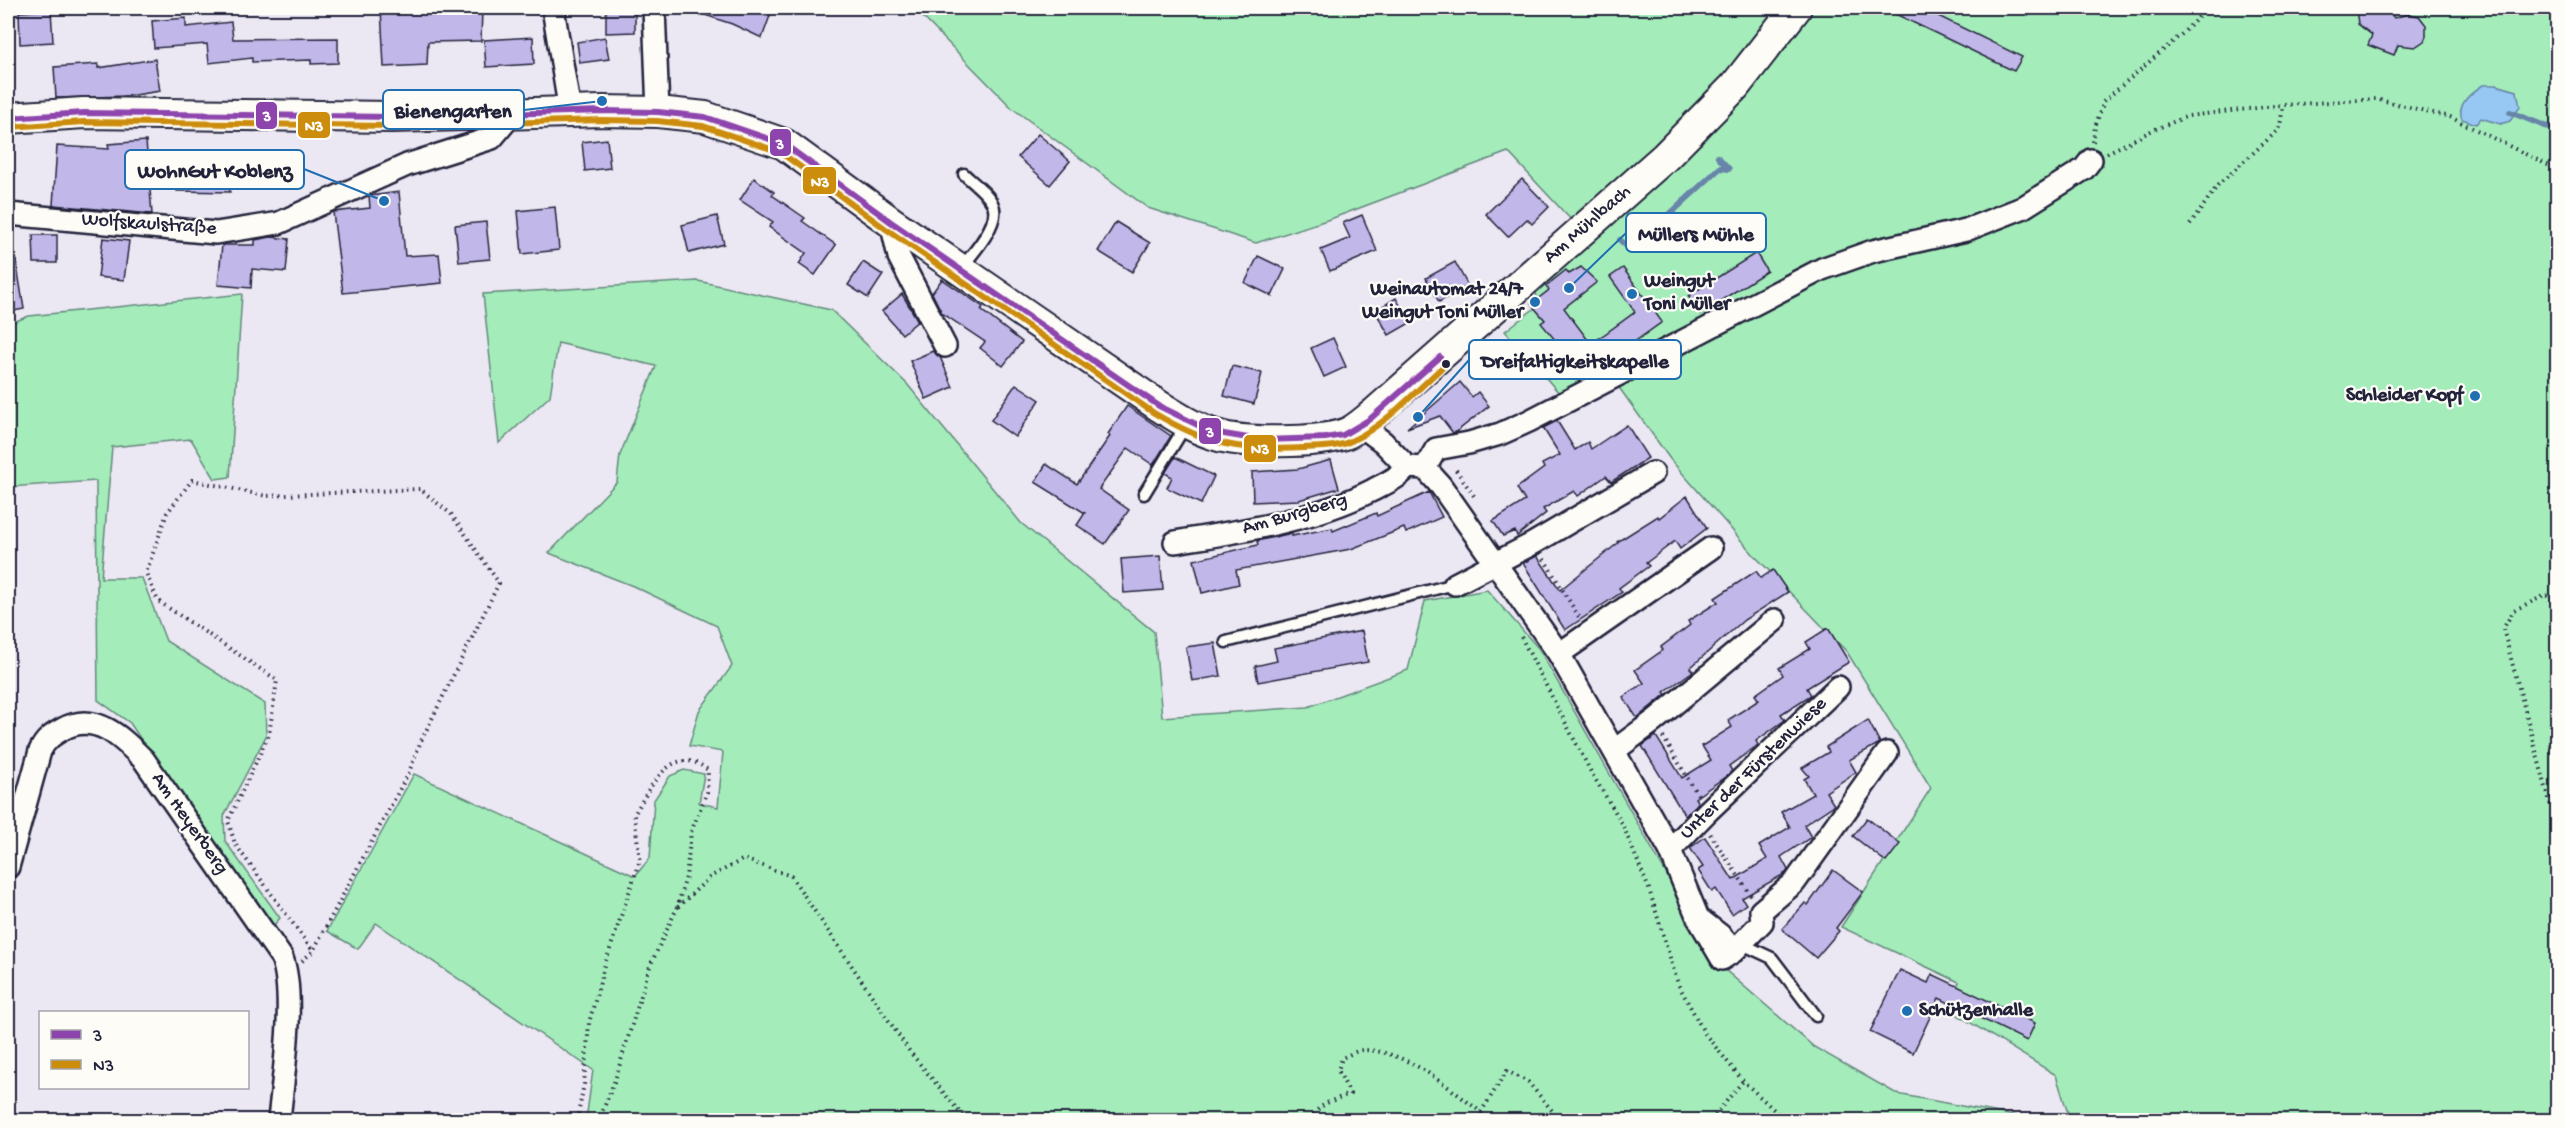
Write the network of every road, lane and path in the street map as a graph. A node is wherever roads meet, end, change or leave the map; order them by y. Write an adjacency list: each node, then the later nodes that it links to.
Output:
1 (554, 8): 6 (street)
2 (654, 8): 7 (street)
3 (1796, 8): 19 (street, Am Mühlbach)
4 (2207, 8): 10 (path)
5 (2283, 105): 10 (path); 11 (path); 15 (path)
6 (570, 112): 7 (street, Am Mühlbach); 8 (street, Am Mühlbach)
7 (658, 112): 14 (street, Am Mühlbach)
8 (513, 113): 9 (street, Am Mühlbach); 13 (street, Wolfskaulstraße)
9 (8, 118)
10 (2091, 160): 20 (street, Am Burgberg)
11 (2558, 170)
12 (964, 174): 16 (lane)
13 (8, 214)
14 (891, 222): 16 (street, Am Mühlbach); 17 (street)
15 (2190, 225)
16 (960, 270): 18 (street, Am Mühlbach)
17 (945, 346)
18 (1187, 423): 19 (street, Am Mühlbach); 22 (lane)
19 (1360, 426): 20 (street, Unter der Fürstenwiese)
20 (1416, 468): 23 (street, Am Burgberg); 26 (street, Unter der Fürstenwiese)
21 (1653, 473): 24 (street)
22 (1144, 494)
23 (1175, 542)
24 (1534, 543): 26 (street); 31 (path)
25 (1711, 548): 31 (street)
26 (1495, 563): 27 (street); 33 (street, Unter der Fürstenwiese)
27 (1455, 584): 32 (lane)
28 (2558, 603): 39 (path)
29 (1775, 620): 35 (street)
30 (1519, 633): 48 (path)
31 (1589, 633): 33 (street)
32 (1226, 642)
33 (1559, 654): 36 (street, Unter der Fürstenwiese)
34 (1838, 687): 38 (street, Unter der Fürstenwiese)
35 (1654, 721): 36 (street); 38 (path)
36 (1615, 750): 40 (street, Unter der Fürstenwiese)
37 (1887, 753): 43 (street)
38 (1704, 815): 40 (street, Unter der Fürstenwiese); 43 (path)
39 (2558, 832)
40 (1670, 850): 44 (street, Unter der Fürstenwiese)
41 (8, 867): 46 (street, Am Heyerberg)
42 (677, 908): 50 (path); 51 (path); 52 (path)
43 (1761, 911): 44 (street)
44 (1738, 947): 47 (lane)
45 (313, 951): 45 (path); 46 (path)
46 (288, 973): 49 (street, Am Heyerberg)
47 (1816, 1016)
48 (1743, 1082): 55 (path); 56 (path)
49 (279, 1120)
50 (577, 1120)
51 (599, 1120)
52 (966, 1120)
53 (1311, 1120): 54 (path)
54 (1560, 1120)
55 (1712, 1120)
56 (1785, 1120)

